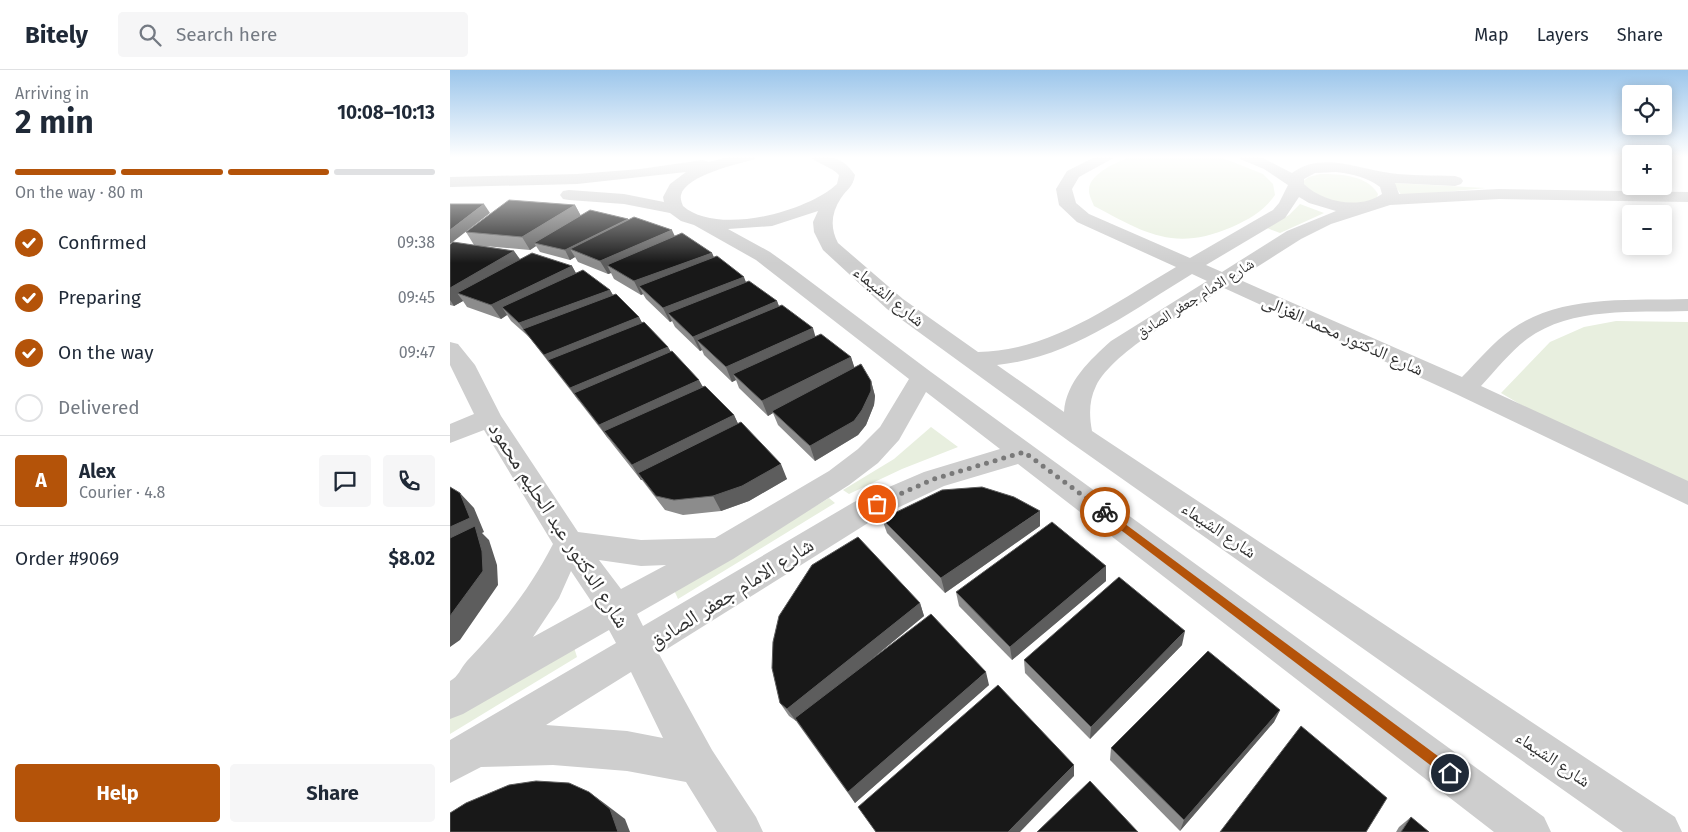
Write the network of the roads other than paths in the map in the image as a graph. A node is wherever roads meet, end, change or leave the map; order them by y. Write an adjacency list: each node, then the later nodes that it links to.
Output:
1 (674, 192): 12 (street)
2 (839, 192): 9 (street, شارع الشيماء)
3 (1065, 192): 13 (street, شارع الدكتور محمد الغزالى)
4 (1292, 192): 13 (street, شارع الامام جعفر الصادق)
5 (1305, 192): 11 (street)
6 (1390, 192): 10 (street)
7 (450, 196): 12 (street)
8 (1688, 197): 10 (street, شارع الامام جعفر الصادق)
9 (832, 199): 12 (street); 17 (street, شارع الشيماء)
10 (1387, 200): 11 (street, شارع الامام جعفر الصادق)
11 (1366, 207): 14 (street, شارع الامام جعفر الصادق)
12 (688, 215): 18 (street)
13 (1190, 268): 14 (street, شارع الدكتور محمد الغزالى); 17 (street, شارع الامام جعفر الصادق)
14 (1222, 281): 19 (street, شارع الدكتور محمد الغزالى); 22 (street, شارع الامام جعفر الصادق)
15 (1688, 305): 19 (street)
16 (450, 349): 20 (street, شارع الدكتور عبد الحليم محمود)
17 (970, 359): 22 (street, شارع الشيماء)
18 (922, 377): 23 (street); 26 (street)
19 (1465, 388): 24 (street, شارع الدكتور محمد الغزالى)
20 (489, 418): 21 (street); 25 (street, شارع الدكتور عبد الحليم محمود)
21 (450, 434)
22 (1080, 435): 34 (street, شارع الشيماء)
23 (1024, 452): 28 (street, شارع الامام جعفر الصادق); 33 (street)
24 (1688, 494)
25 (569, 543): 26 (street); 27 (street, شارع الدكتور عبد الحليم محمود); 29 (street)
26 (722, 550): 27 (street)
27 (616, 609): 28 (street, شارع الدكتور عبد الحليم محمود); 29 (street)
28 (639, 649): 30 (street, شارع الامام جعفر الصادق); 31 (street, شارع الدكتور عبد الحليم محمود)
29 (455, 698)
30 (463, 755): 31 (street)
31 (698, 764): 32 (street, شارع الدكتور عبد الحليم محمود)
32 (742, 832)
33 (1529, 832)
34 (1660, 832)

